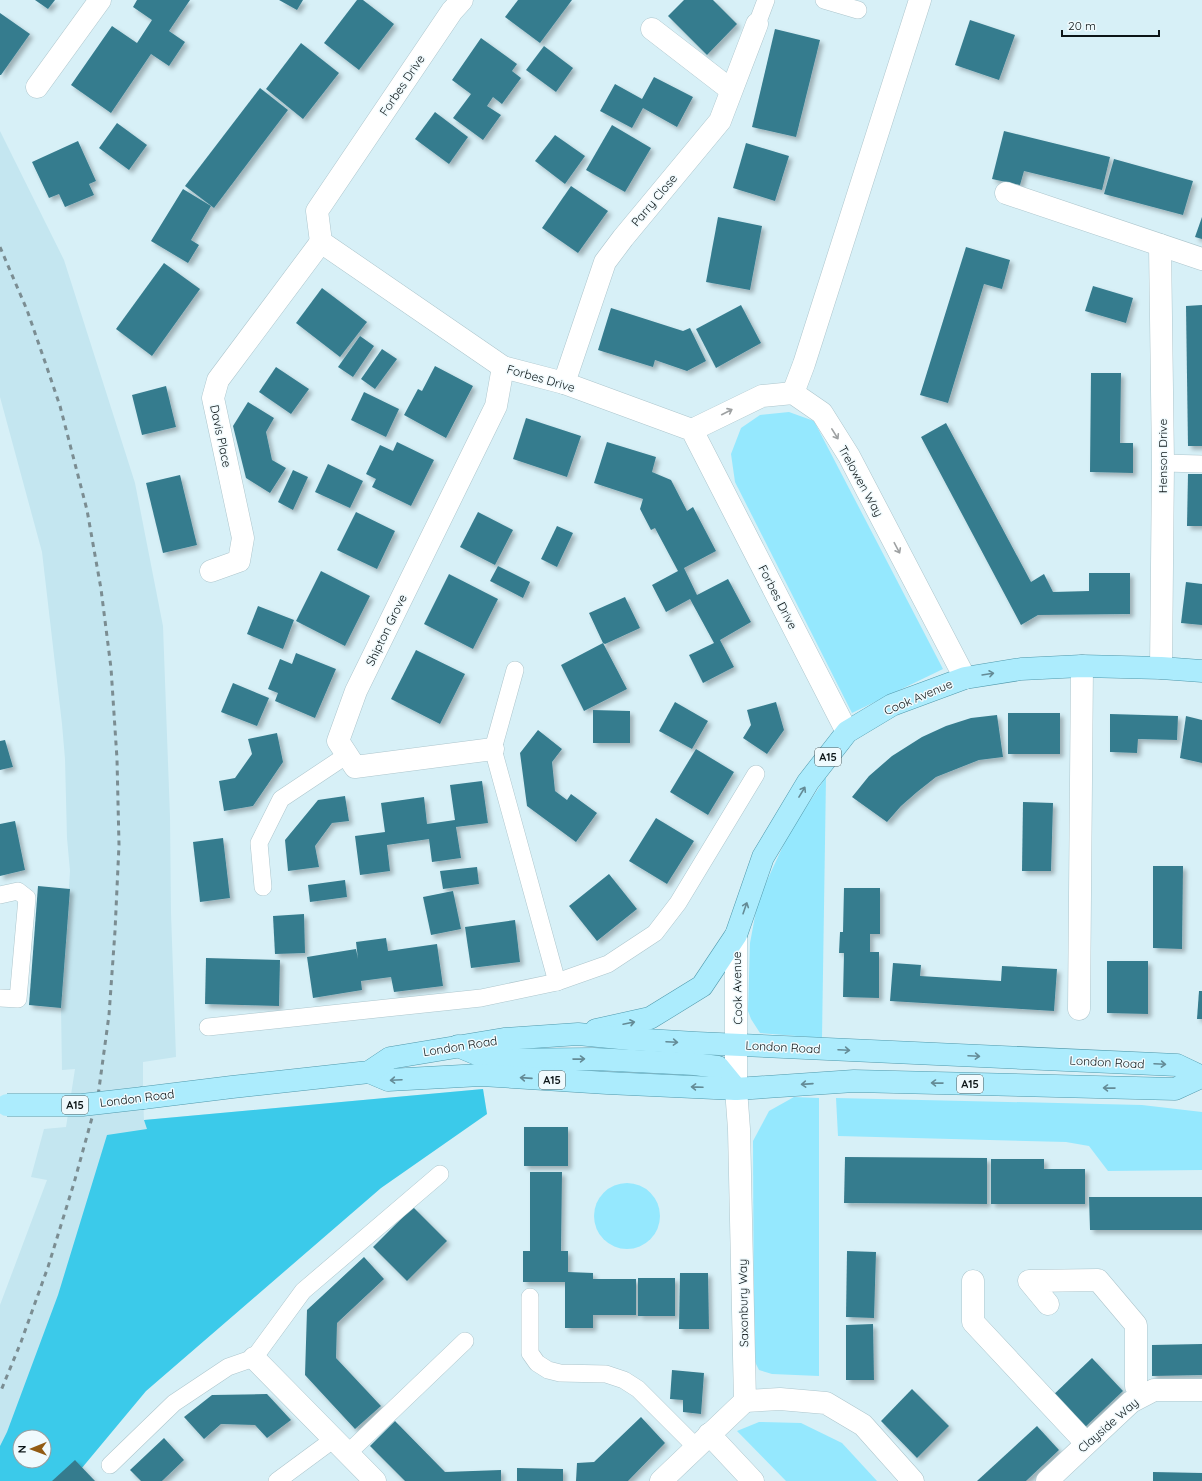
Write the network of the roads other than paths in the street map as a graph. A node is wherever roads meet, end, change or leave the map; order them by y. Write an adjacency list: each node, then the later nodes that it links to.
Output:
1 (100, 0): 9 (street)
2 (766, 0): 7 (lane)
3 (824, 0): 6 (lane)
4 (920, 0): 17 (street)
5 (450, 4): 12 (street, Forbes Drive)
6 (858, 10)
7 (757, 24): 10 (street, Parry Close)
8 (652, 29): 10 (street)
9 (37, 87)
10 (731, 90): 16 (street, Parry Close)
11 (1006, 193): 13 (street)
12 (321, 242): 15 (street, Forbes Drive); 21 (street, Davis Place)
13 (1160, 245): 14 (street); 19 (street, Henson Drive)
14 (1202, 259)
15 (503, 367): 16 (street, Forbes Drive); 29 (street, Shipton Grove)
16 (564, 383): 18 (street, Forbes Drive)
17 (793, 393): 18 (street, one-way to 17); 26 (street, Trelowen Way, one-way to 26)
18 (692, 430): 27 (street, Forbes Drive)
19 (1163, 463): 20 (lane); 23 (street, Henson Drive)
20 (1202, 464)
21 (211, 571)
22 (1082, 666): 23 (main road, Cook Avenue / A15); 26 (main road, Cook Avenue / A15, one-way to 22); 36 (street)
23 (1161, 668): 25 (main road, Cook Avenue / A15)
24 (515, 670): 28 (lane)
25 (1202, 671)
26 (965, 678): 27 (main road, Cook Avenue / A15)
27 (847, 732): 33 (main road, Cook Avenue / A15, one-way to 27)
28 (493, 749): 29 (street, Shipton Grove); 34 (lane)
29 (347, 754): 31 (lane)
30 (756, 774): 34 (lane)
31 (263, 887)
32 (0, 895): 35 (lane)
33 (736, 935): 38 (main road, Cook Avenue / A15, one-way to 33); 39 (street, Cook Avenue)
34 (557, 982): 37 (lane)
35 (0, 998)
36 (1079, 1009)
37 (208, 1027)
38 (578, 1034): 39 (main road, London Road / A15, one-way to 39); 40 (main road, London Road / A15)
39 (737, 1045): 42 (main road, London Road / A15, one-way to 42); 43 (street, Cook Avenue)
40 (458, 1046): 41 (main road, London Road / A15); 43 (main road, one-way to 43)
41 (369, 1072): 43 (main road, London Road / A15, one-way to 41); 44 (main road, London Road / A15, bridge)
42 (1201, 1077): 43 (main road, London Road / A15, one-way to 43)
43 (736, 1089): 53 (street, Saxonbury Way)
44 (3, 1105)
45 (440, 1174): 50 (lane)
46 (973, 1281): 55 (street)
47 (530, 1296): 54 (lane)
48 (1048, 1304): 52 (street)
49 (465, 1341): 56 (lane)
50 (254, 1358): 56 (street); 57 (lane)
51 (1202, 1390): 52 (street, Clayside Way)
52 (1141, 1396): 55 (street, Clayside Way)
53 (744, 1401): 54 (street); 62 (street)
54 (702, 1441): 60 (street); 61 (street)
55 (1086, 1443): 63 (street, Clayside Way)
56 (341, 1446): 58 (lane); 59 (street)
57 (110, 1465)
58 (277, 1481)
59 (375, 1481)
60 (660, 1481)
61 (753, 1481)
62 (913, 1481)
63 (1047, 1481)

